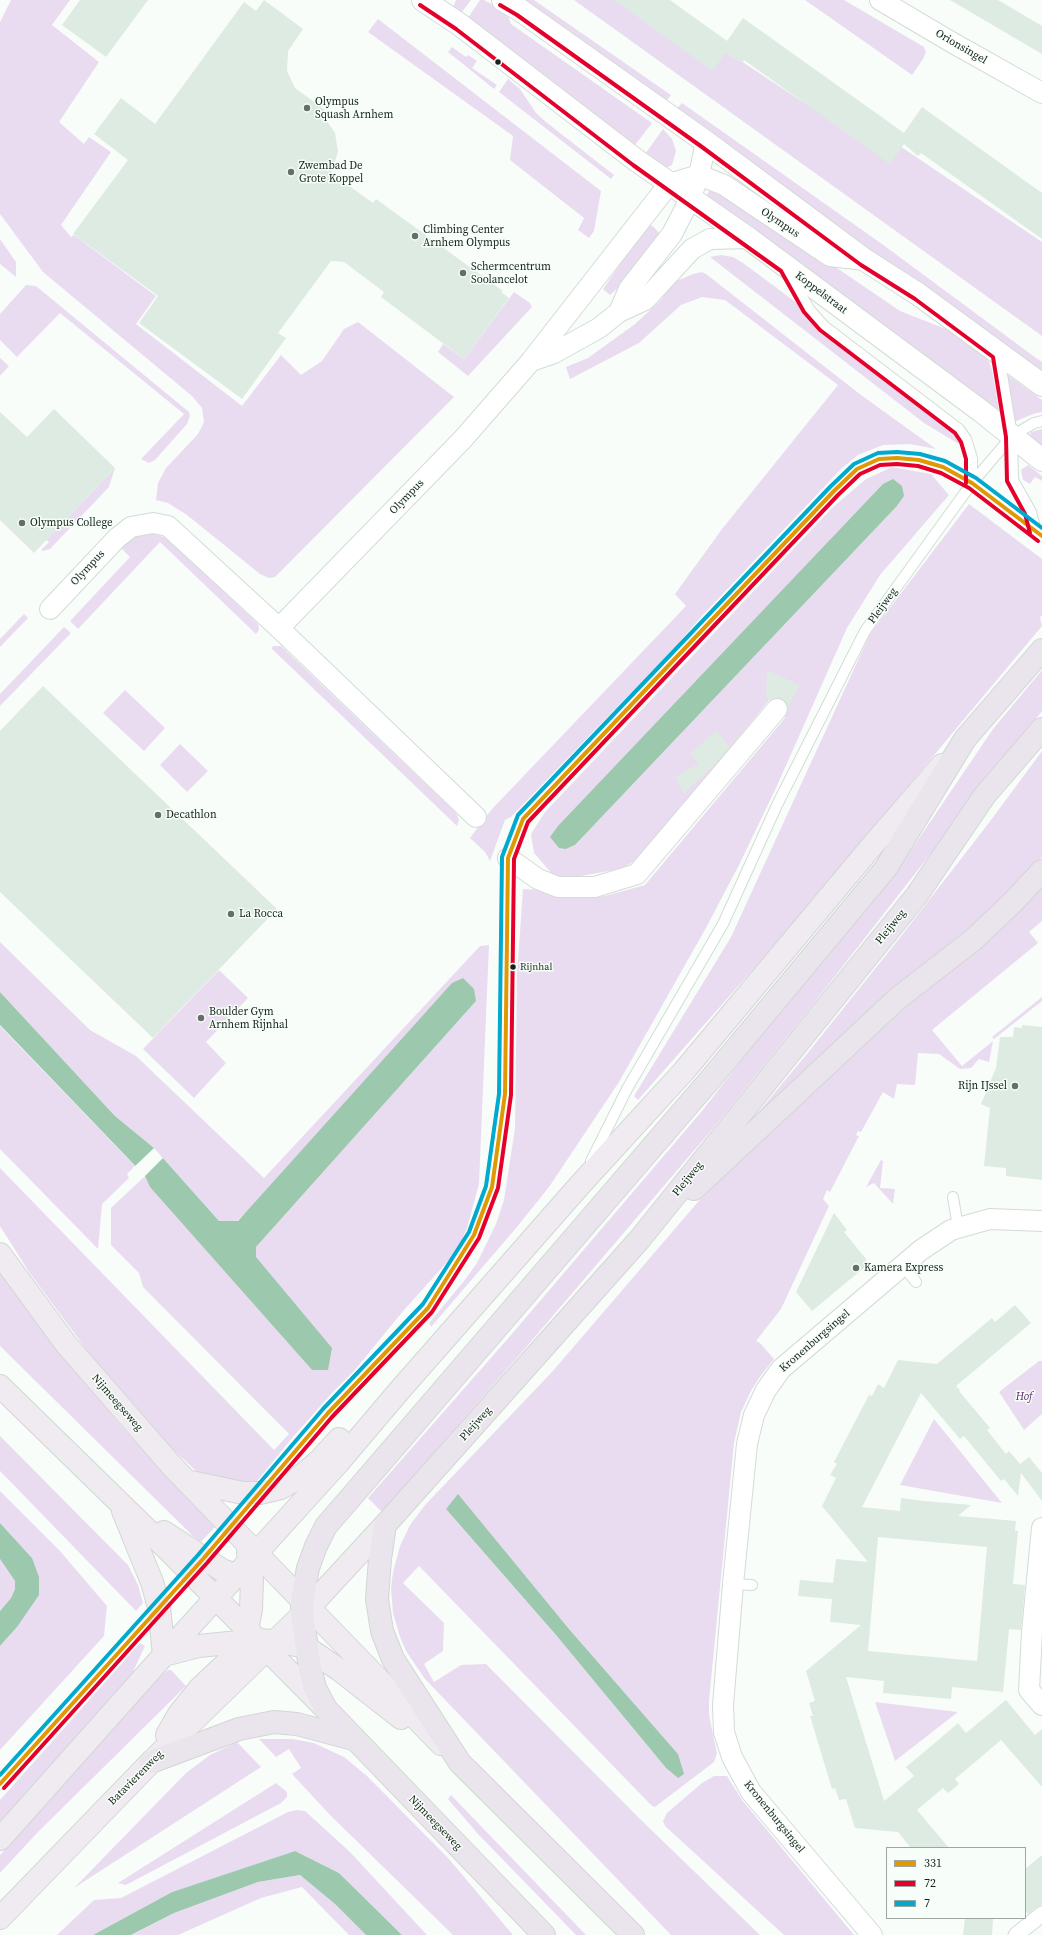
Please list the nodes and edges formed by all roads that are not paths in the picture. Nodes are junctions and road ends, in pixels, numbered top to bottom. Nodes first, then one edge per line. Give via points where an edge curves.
1 (503, 0) edge
2 (880, 0) edge
3 (434, 3) edge
4 (1042, 93) edge
5 (706, 142) junction
6 (699, 175) junction
7 (669, 184) junction
8 (690, 199) junction
9 (748, 238) junction
10 (865, 260) junction
11 (786, 267) junction
12 (576, 303) junction
13 (619, 312) junction
14 (599, 328) junction
15 (999, 354) junction
16 (531, 361) junction
17 (1042, 385) edge
18 (1042, 421) edge
19 (1012, 436) junction
20 (1042, 460) edge
21 (972, 483) junction
22 (1039, 534) edge
23 (50, 609) dead end
24 (278, 628) junction
25 (1042, 650) edge
26 (777, 709) dead end
27 (1042, 729) edge
28 (965, 739) junction
29 (476, 818) dead end
30 (508, 858) junction
31 (1042, 871) edge
32 (579, 1186) junction
33 (953, 1197) dead end
34 (1042, 1221) edge
35 (958, 1227) junction
36 (639, 1240) junction
37 (0, 1254) edge
38 (903, 1266) junction
39 (916, 1282) dead end
40 (0, 1386) edge
41 (399, 1390) junction
42 (186, 1481) junction
43 (260, 1493) junction
44 (120, 1502) junction
45 (385, 1525) junction
46 (1042, 1528) edge
47 (245, 1557) junction
48 (197, 1566) junction
49 (216, 1599) junction
50 (302, 1600) junction
51 (159, 1607) junction
52 (259, 1640) junction
53 (306, 1647) junction
54 (164, 1655) junction
55 (1042, 1705) edge
56 (326, 1709) junction
57 (354, 1739) junction
58 (151, 1762) junction
59 (460, 1763) junction
60 (0, 1784) edge
61 (0, 1839) edge
62 (1042, 1914) edge
63 (0, 1918) edge
64 (544, 1935) edge
65 (632, 1935) edge
66 (872, 1935) edge
67 (1016, 1935) edge

1 - 5 street
2 - 4 street, Orionsingel
3 - 7 street, Koppelstraat
5 - 6 street, Olympus
5 - 10 street
6 - 7 street
6 - 8 street, Olympus
6 - 10 street, Olympus via 724,185 830,256
7 - 8 street, Koppelstraat
7 - 12 street, Olympus
8 - 9 street, Koppelstraat
8 - 13 street, Olympus via 672,234 629,289
9 - 11 street, Koppelstraat
9 - 13 street, Olympus via 710,239 692,249 645,300
10 - 15 street via 918,294
11 - 19 street, Koppelstraat
11 - 21 lane via 809,309 824,326 959,429 966,439 972,458
12 - 14 street
12 - 16 street, Olympus
13 - 14 street, Olympus
14 - 16 street, Olympus via 554,353
15 - 17 street
15 - 19 lane
16 - 24 street, Olympus via 463,439
18 - 19 lane, Pleijweg
19 - 20 street, Koppelstraat
19 - 21 lane, Pleijweg
19 - 22 lane via 1013,480 1031,512
21 - 22 lane
21 - 30 lane via 943,467 920,460 879,459 857,469 524,819
21 - 32 lane, Pleijweg via 865,631 777,805 723,924 627,1089
23 - 24 street, Olympus via 117,538 131,527 153,523 168,526
24 - 29 street, Olympus
25 - 28 highway, Pleijweg
26 - 30 street via 637,874 595,888 558,887 538,879
27 - 36 highway, Pleijweg via 985,795 917,895
28 - 32 main road, Pleijweg via 684,1070
28 - 50 highway, Pleijweg via 886,868 708,1082 326,1526 308,1568
30 - 43 lane via 504,1094 492,1187 474,1235 428,1308 328,1413
31 - 36 highway via 973,940 897,999
32 - 41 main road, Pleijweg
33 - 35 lane
34 - 35 street, Kronenburgsingel via 990,1219
35 - 38 street, Kronenburgsingel via 922,1250
36 - 45 highway, Pleijweg
37 - 42 main road, Nijmeegseweg via 66,1344
38 - 39 lane
38 - 66 street, Kronenburgsingel via 781,1369 766,1390 754,1415 747,1444 742,1585 723,1705 724,1732 732,1756 751,1792
40 - 44 main road, Nijmeegseweg
41 - 43 main road via 343,1436 320,1461 298,1478 281,1488
41 - 47 main road, Pleijweg via 338,1463
42 - 43 main road via 243,1493
42 - 47 main road, Nijmeegseweg
43 - 47 lane
44 - 48 main road, Nijmeegseweg
44 - 51 main road via 146,1564
45 - 50 main road, Pleijweg via 330,1585
45 - 59 highway, Nijmeegseweg via 377,1599 382,1631 393,1659
46 - 55 street via 1032,1632 1030,1690
47 - 48 lane
47 - 48 main road, Nijmeegseweg via 222,1570
47 - 49 main road
47 - 50 main road, Nijmeegseweg
47 - 52 main road via 251,1609
48 - 49 main road, Nijmeegseweg
48 - 51 lane
49 - 52 main road, Nijmeegseweg
49 - 54 main road
50 - 52 main road, Batavierenweg
50 - 53 highway, Nijmeegseweg
50 - 59 main road, Nijmeegseweg
51 - 54 main road
51 - 60 lane
52 - 53 main road
52 - 54 main road via 199,1646
52 - 56 main road, Nijmeegseweg
52 - 58 main road, Batavierenweg
53 - 56 highway, Nijmeegseweg via 315,1688
53 - 59 main road
54 - 61 main road
56 - 57 highway, Nijmeegseweg
57 - 58 highway via 297,1724 274,1722 239,1729
57 - 64 highway, Nijmeegseweg
58 - 63 main road, Batavierenweg
59 - 65 highway, Nijmeegseweg
62 - 67 street

